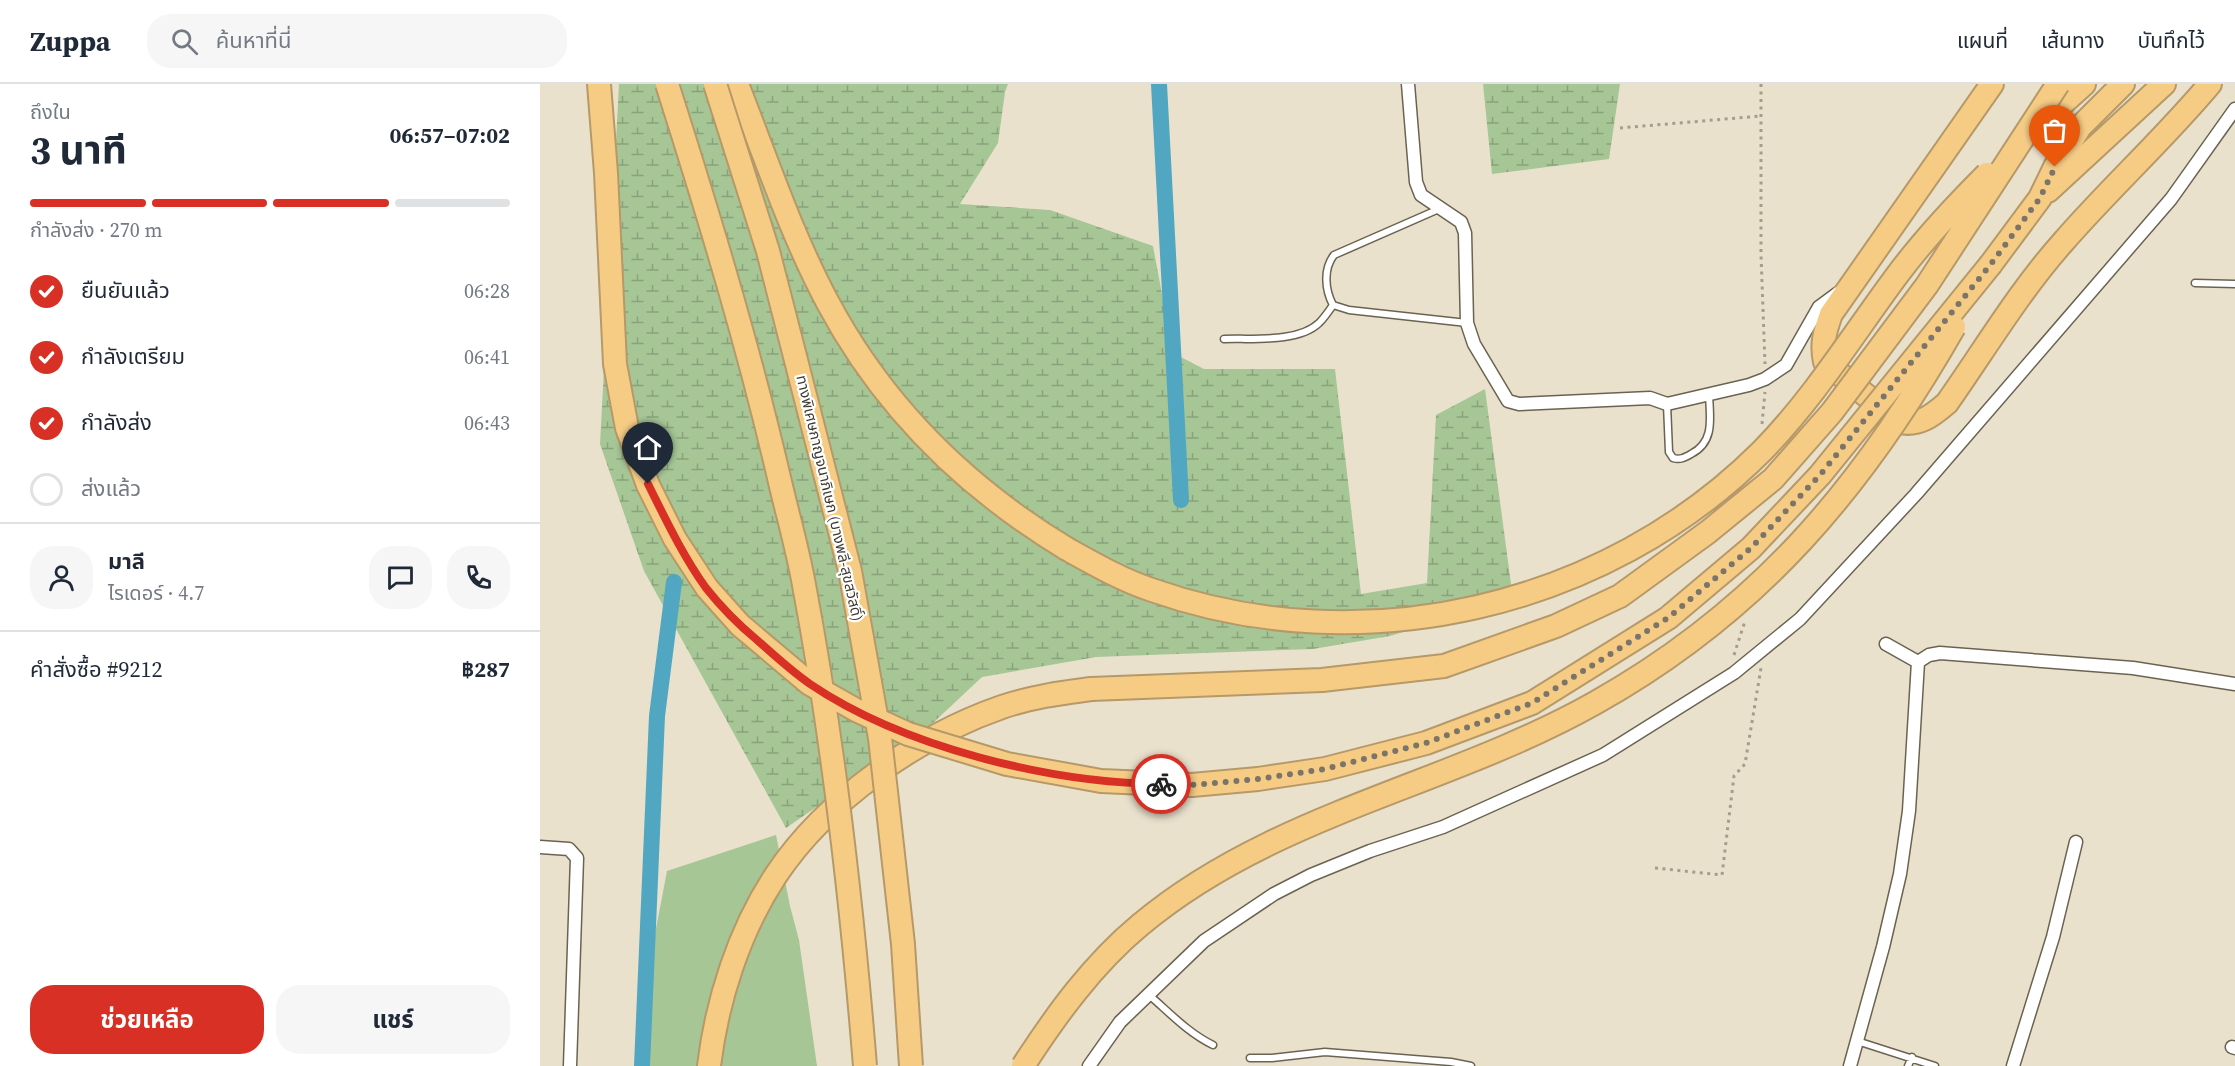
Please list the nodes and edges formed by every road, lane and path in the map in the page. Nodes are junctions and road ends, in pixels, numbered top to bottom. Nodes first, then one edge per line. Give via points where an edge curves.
1 (599, 84) edge
2 (667, 84) edge
3 (715, 84) edge
4 (737, 84) edge
5 (1408, 84) edge
6 (1761, 84) edge
7 (1992, 84) edge
8 (2058, 84) edge
9 (2084, 84) edge
10 (2123, 84) edge
11 (2164, 84) edge
12 (2210, 84) edge
13 (2235, 108) edge
14 (1761, 116) junction
15 (1620, 128) dead end
16 (2017, 144) junction
17 (2040, 198) junction
18 (1440, 208) junction
19 (1991, 264) junction
20 (1853, 283) junction
21 (2194, 283) dead end
22 (2235, 284) edge
23 (1333, 305) junction
24 (1467, 323) junction
25 (1224, 339) dead end
26 (1766, 379) junction
27 (1709, 394) junction
28 (1667, 404) junction
29 (1886, 644) dead end
30 (1764, 649) junction
31 (1918, 663) junction
32 (2235, 684) edge
33 (2076, 842) dead end
34 (540, 847) edge
35 (1655, 868) dead end
36 (1148, 994) junction
37 (1857, 1041) junction
38 (1213, 1045) dead end
39 (1912, 1057) junction
40 (1250, 1058) dead end
41 (1272, 1058) junction
42 (1451, 1064) edge
43 (570, 1066) edge
44 (709, 1066) edge
45 (865, 1066) edge
46 (910, 1066) edge
47 (1023, 1066) edge
48 (1090, 1066) edge
49 (1272, 1066) edge
50 (1472, 1066) edge
51 (1850, 1066) edge
52 (1908, 1066) edge
53 (1935, 1066) edge
54 (2013, 1066) edge

1 - 19 highway, bridge via 615,364 627,428 675,539 707,588 775,656 810,684 856,710 908,734 960,750 1035,770 1101,781 1192,785 1325,769 1426,743 1532,703 1668,618 1751,548 1820,475
2 - 45 highway, bridge via 722,260 767,424 804,583 832,745
3 - 46 highway, ทางพิเศษกาญจนาภิเษก (บางพลี-สุขสวัสดิ์), bridge via 768,251 850,572 880,738 903,944
4 - 16 highway, bridge via 799,244 828,304 881,387 949,462 1028,526 1107,572 1196,604 1290,619 1396,621 1501,603 1591,570 1673,525 1717,492 1762,450 1805,402 1924,241
5 - 18 street via 1416,182 1421,195
6 - 14 path
7 - 20 highway
8 - 16 highway, bridge
9 - 16 highway, bridge
10 - 17 highway via 2080,127
11 - 17 highway
12 - 20 highway via 2080,223 2029,285 1947,403 1931,417 1912,425 1899,422 1825,362 1827,325
13 - 30 street via 2171,199 1923,485 1800,619
14 - 15 path
14 - 26 path
16 - 44 highway, bridge via 1927,285 1832,412 1773,479 1620,596 1556,626 1443,666 1322,680 1180,684 1047,694 964,722 923,743 866,782 801,841 756,911 723,995
17 - 19 highway
18 - 23 lane via 1334,255 1328,263 1327,276
18 - 24 street via 1461,222 1465,233
19 - 47 highway, bridge via 1921,385 1843,495 1751,592 1708,628 1647,673 1535,735 1320,820 1262,847 1181,893 1102,960 1046,1030
20 - 26 street via 1819,307 1786,364
21 - 22 lane
23 - 24 lane
23 - 25 lane via 1318,324 1288,337
24 - 28 street via 1474,344 1508,401 1519,404 1650,398
26 - 27 street
27 - 28 street
27 - 28 lane via 1708,440 1700,450 1682,459 1673,458 1669,452
29 - 31 street
30 - 35 path via 1745,764 1734,776 1722,875
30 - 36 street via 1734,673 1602,755 1443,827 1370,851 1274,894 1204,941
31 - 32 street via 1940,653 2133,668
31 - 37 street via 1909,810 1900,874
33 - 54 street via 2053,937
34 - 43 street via 569,849 577,858
36 - 38 lane
36 - 48 street via 1120,1022
37 - 39 lane
37 - 51 street
39 - 52 lane
39 - 53 lane
40 - 41 lane
41 - 42 lane via 1325,1052
41 - 49 lane
42 - 50 lane

